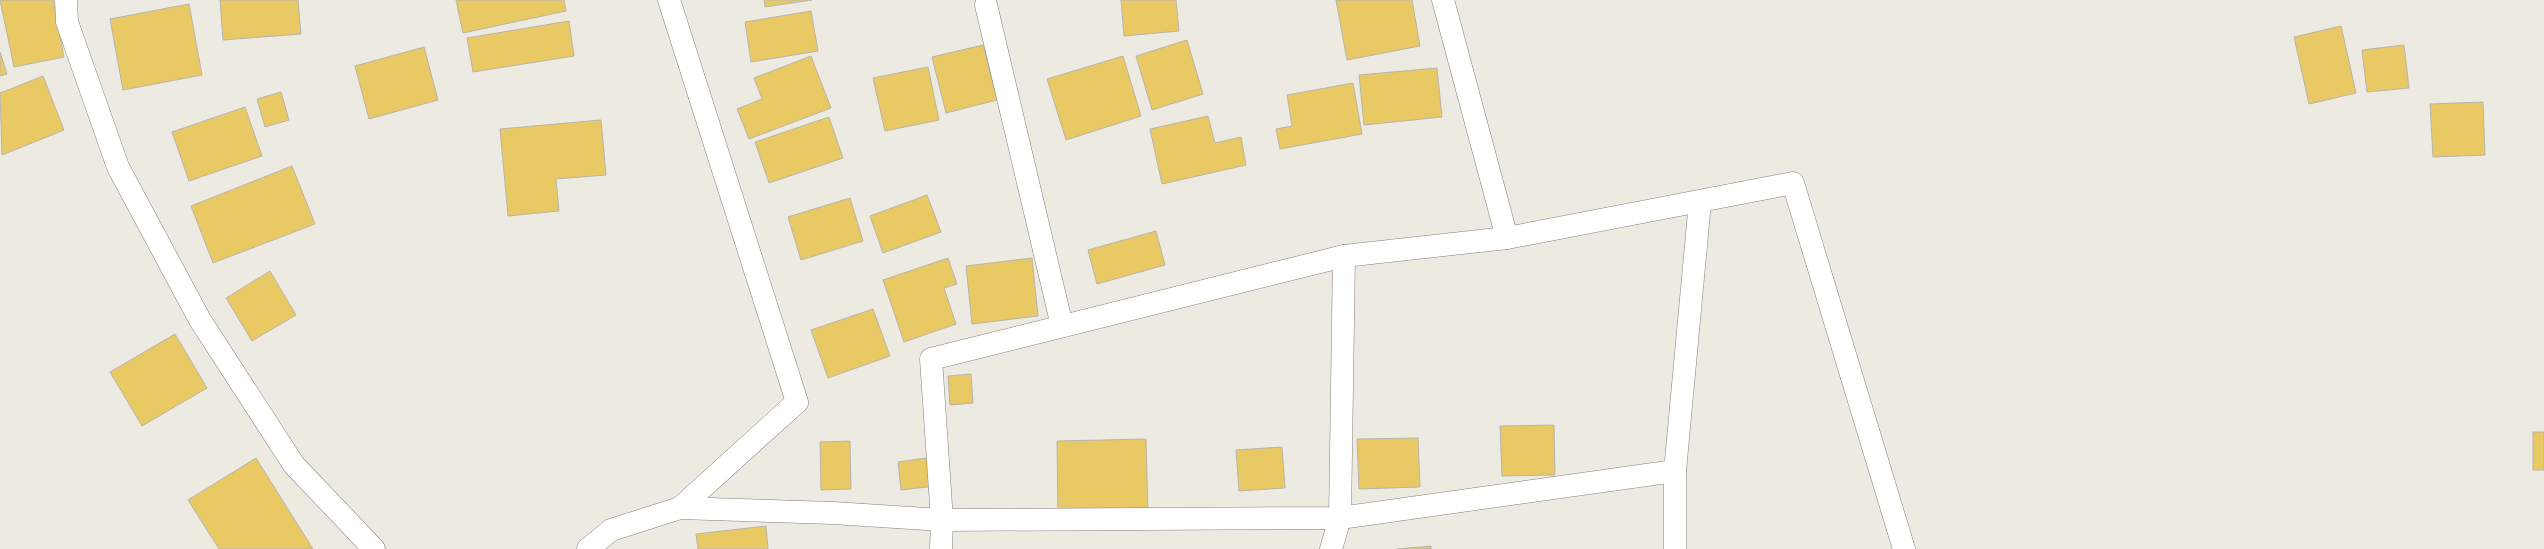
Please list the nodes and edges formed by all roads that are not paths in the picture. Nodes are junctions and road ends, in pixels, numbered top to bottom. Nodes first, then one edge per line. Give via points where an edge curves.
1 (66, 0) edge
2 (669, 0) edge
3 (1443, 0) edge
4 (986, 5) dead end
5 (1700, 202) junction
6 (1507, 238) junction
7 (1344, 256) junction
8 (1062, 326) junction
9 (1675, 471) junction
10 (680, 508) junction
11 (1340, 518) junction
12 (942, 520) junction
13 (374, 549) edge
14 (588, 549) edge
15 (941, 549) edge
16 (1331, 549) edge
17 (1675, 549) edge
18 (1904, 549) edge

1 - 13 street via 67,22 118,167 200,320 294,466
2 - 10 street via 797,402
3 - 6 street
4 - 8 street
5 - 6 street
5 - 9 street
5 - 18 street via 1793,183
6 - 7 street
7 - 8 street
7 - 11 street
8 - 12 street via 931,359
9 - 11 street
9 - 17 street
10 - 12 street
10 - 14 street via 610,530
11 - 12 street
11 - 16 street
12 - 15 street

